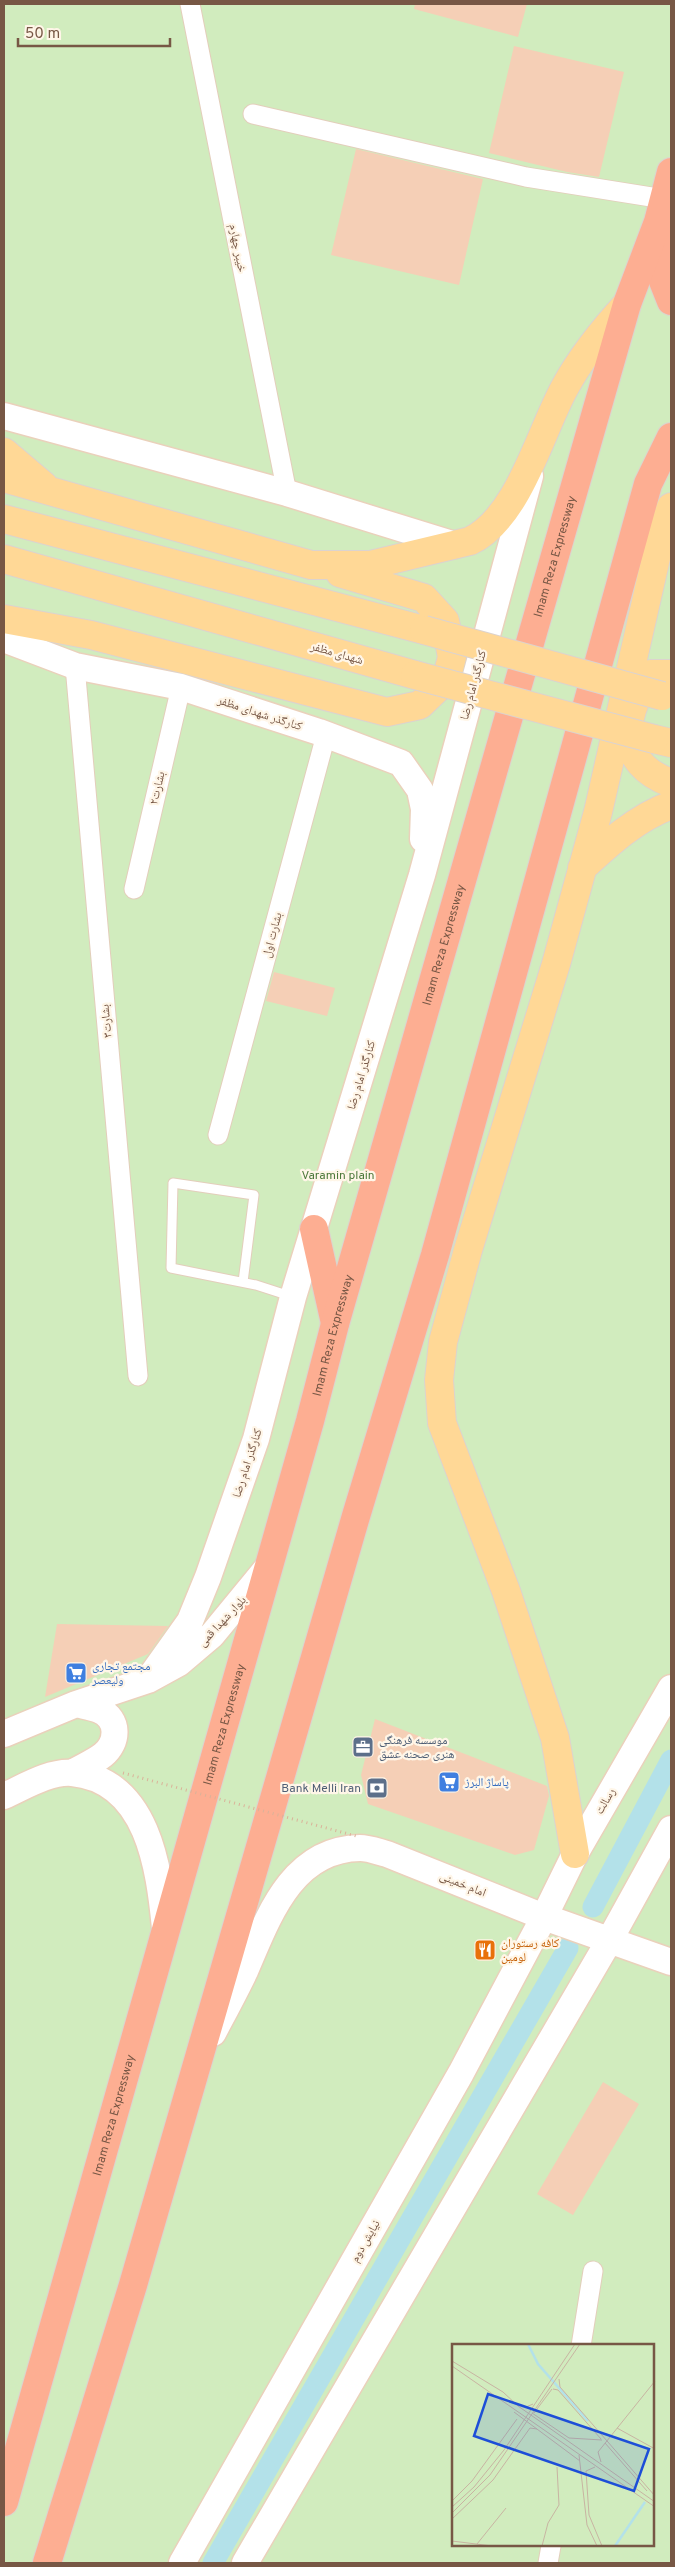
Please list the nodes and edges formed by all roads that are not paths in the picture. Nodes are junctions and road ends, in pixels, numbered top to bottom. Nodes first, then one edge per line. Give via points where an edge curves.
1 (190, 4) edge
2 (253, 114) dead end
3 (671, 172) edge
4 (661, 210) junction
5 (671, 301) edge
6 (627, 304) junction
7 (4, 416) edge
8 (671, 437) edge
9 (4, 452) edge
10 (536, 454) junction
11 (4, 478) edge
12 (53, 493) junction
13 (287, 493) junction
14 (671, 507) edge
15 (4, 519) edge
16 (454, 545) junction
17 (4, 559) edge
18 (311, 565) junction
19 (4, 619) edge
20 (4, 639) edge
21 (75, 666) junction
22 (181, 687) junction
23 (668, 690) edge
24 (326, 735) junction
25 (663, 741) edge
26 (671, 783) edge
27 (671, 805) edge
28 (580, 869) junction
29 (422, 875) junction
30 (134, 888) dead end
31 (218, 1135) dead end
32 (314, 1229) junction
33 (243, 1282) junction
34 (293, 1297) junction
35 (335, 1324) junction
36 (138, 1376) dead end
37 (268, 1567) junction
38 (148, 1680) junction
39 (671, 1688) edge
40 (76, 1704) junction
41 (4, 1734) edge
42 (72, 1773) junction
43 (4, 1796) edge
44 (671, 1828) edge
45 (575, 1854) junction
46 (544, 1917) junction
47 (166, 1931) junction
48 (609, 1941) junction
49 (671, 1962) edge
50 (200, 2060) junction
51 (593, 2271) dead end
52 (581, 2344) edge
53 (4, 2502) edge
54 (550, 2547) edge
55 (47, 2563) edge
56 (182, 2563) edge
57 (246, 2563) edge
58 (548, 2563) edge

1 - 13 street, خیبر چهارم
2 - 4 street
3 - 4 highway, Imam Reza Expressway
4 - 5 highway via 663,280
4 - 6 highway, Imam Reza Expressway
6 - 10 main road via 595,339 565,388
6 - 35 highway, Imam Reza Expressway
7 - 13 main road
8 - 50 highway via 648,484 435,1255 356,1516
9 - 12 main road
10 - 16 main road via 504,510 484,535
10 - 29 main road, کنارگذر امام رضا
11 - 12 main road
12 - 18 main road
13 - 16 main road
14 - 28 main road via 660,536 598,812
15 - 23 main road, bridge via 424,630
16 - 18 main road via 370,565
17 - 25 main road, شهدای مظفر, bridge
18 - 19 main road via 424,598 445,620 452,657 446,680 420,705 387,712 91,635
20 - 21 main road, کنارگذر شهدای مظفر
21 - 22 main road, کنارگذر شهدای مظفر
21 - 36 street, بشارت۳
22 - 24 main road, کنارگذر شهدای مظفر
22 - 30 street, بشارت۲
23 - 26 main road via 651,674 637,692 628,720 634,756 650,774
24 - 29 main road, کنارگذر شهدای مظفر via 401,763 420,790 424,809
24 - 31 street, بشارت اول
27 - 28 main road via 656,810 614,838
28 - 45 main road via 556,964 468,1250 443,1342 439,1380 442,1423 506,1591 555,1738
29 - 32 main road, کنارگذر امام رضا
32 - 34 main road, کنارگذر امام رضا
32 - 35 highway
33 - 33 lane via 171,1268 173,1184 254,1195
33 - 34 lane
34 - 38 main road, کنارگذر امام رضا via 256,1439 208,1577 190,1621
35 - 37 highway, Imam Reza Expressway
37 - 38 main road, بلوار شهدا قمی via 212,1635 179,1663
37 - 47 highway, Imam Reza Expressway
38 - 40 main road, بلوار شهدا قمی
39 - 45 main road, رسالت
40 - 41 main road, بلوار شهدا قمی
40 - 42 main road via 101,1711 115,1726 115,1735 112,1746 101,1757
42 - 43 main road via 58,1774
42 - 47 main road via 101,1780 118,1790 136,1814 152,1846 160,1876
44 - 48 main road
45 - 46 main road, رسالت
46 - 48 main road, امام خمینی
46 - 50 main road, امام خمینی via 387,1854 362,1848 333,1852 306,1866 287,1885 271,1909 242,1977
46 - 56 main road, نیایش دوم via 461,2073
47 - 53 highway, Imam Reza Expressway
48 - 49 main road, امام خمینی
48 - 57 main road
50 - 55 highway
51 - 52 street
54 - 58 street

